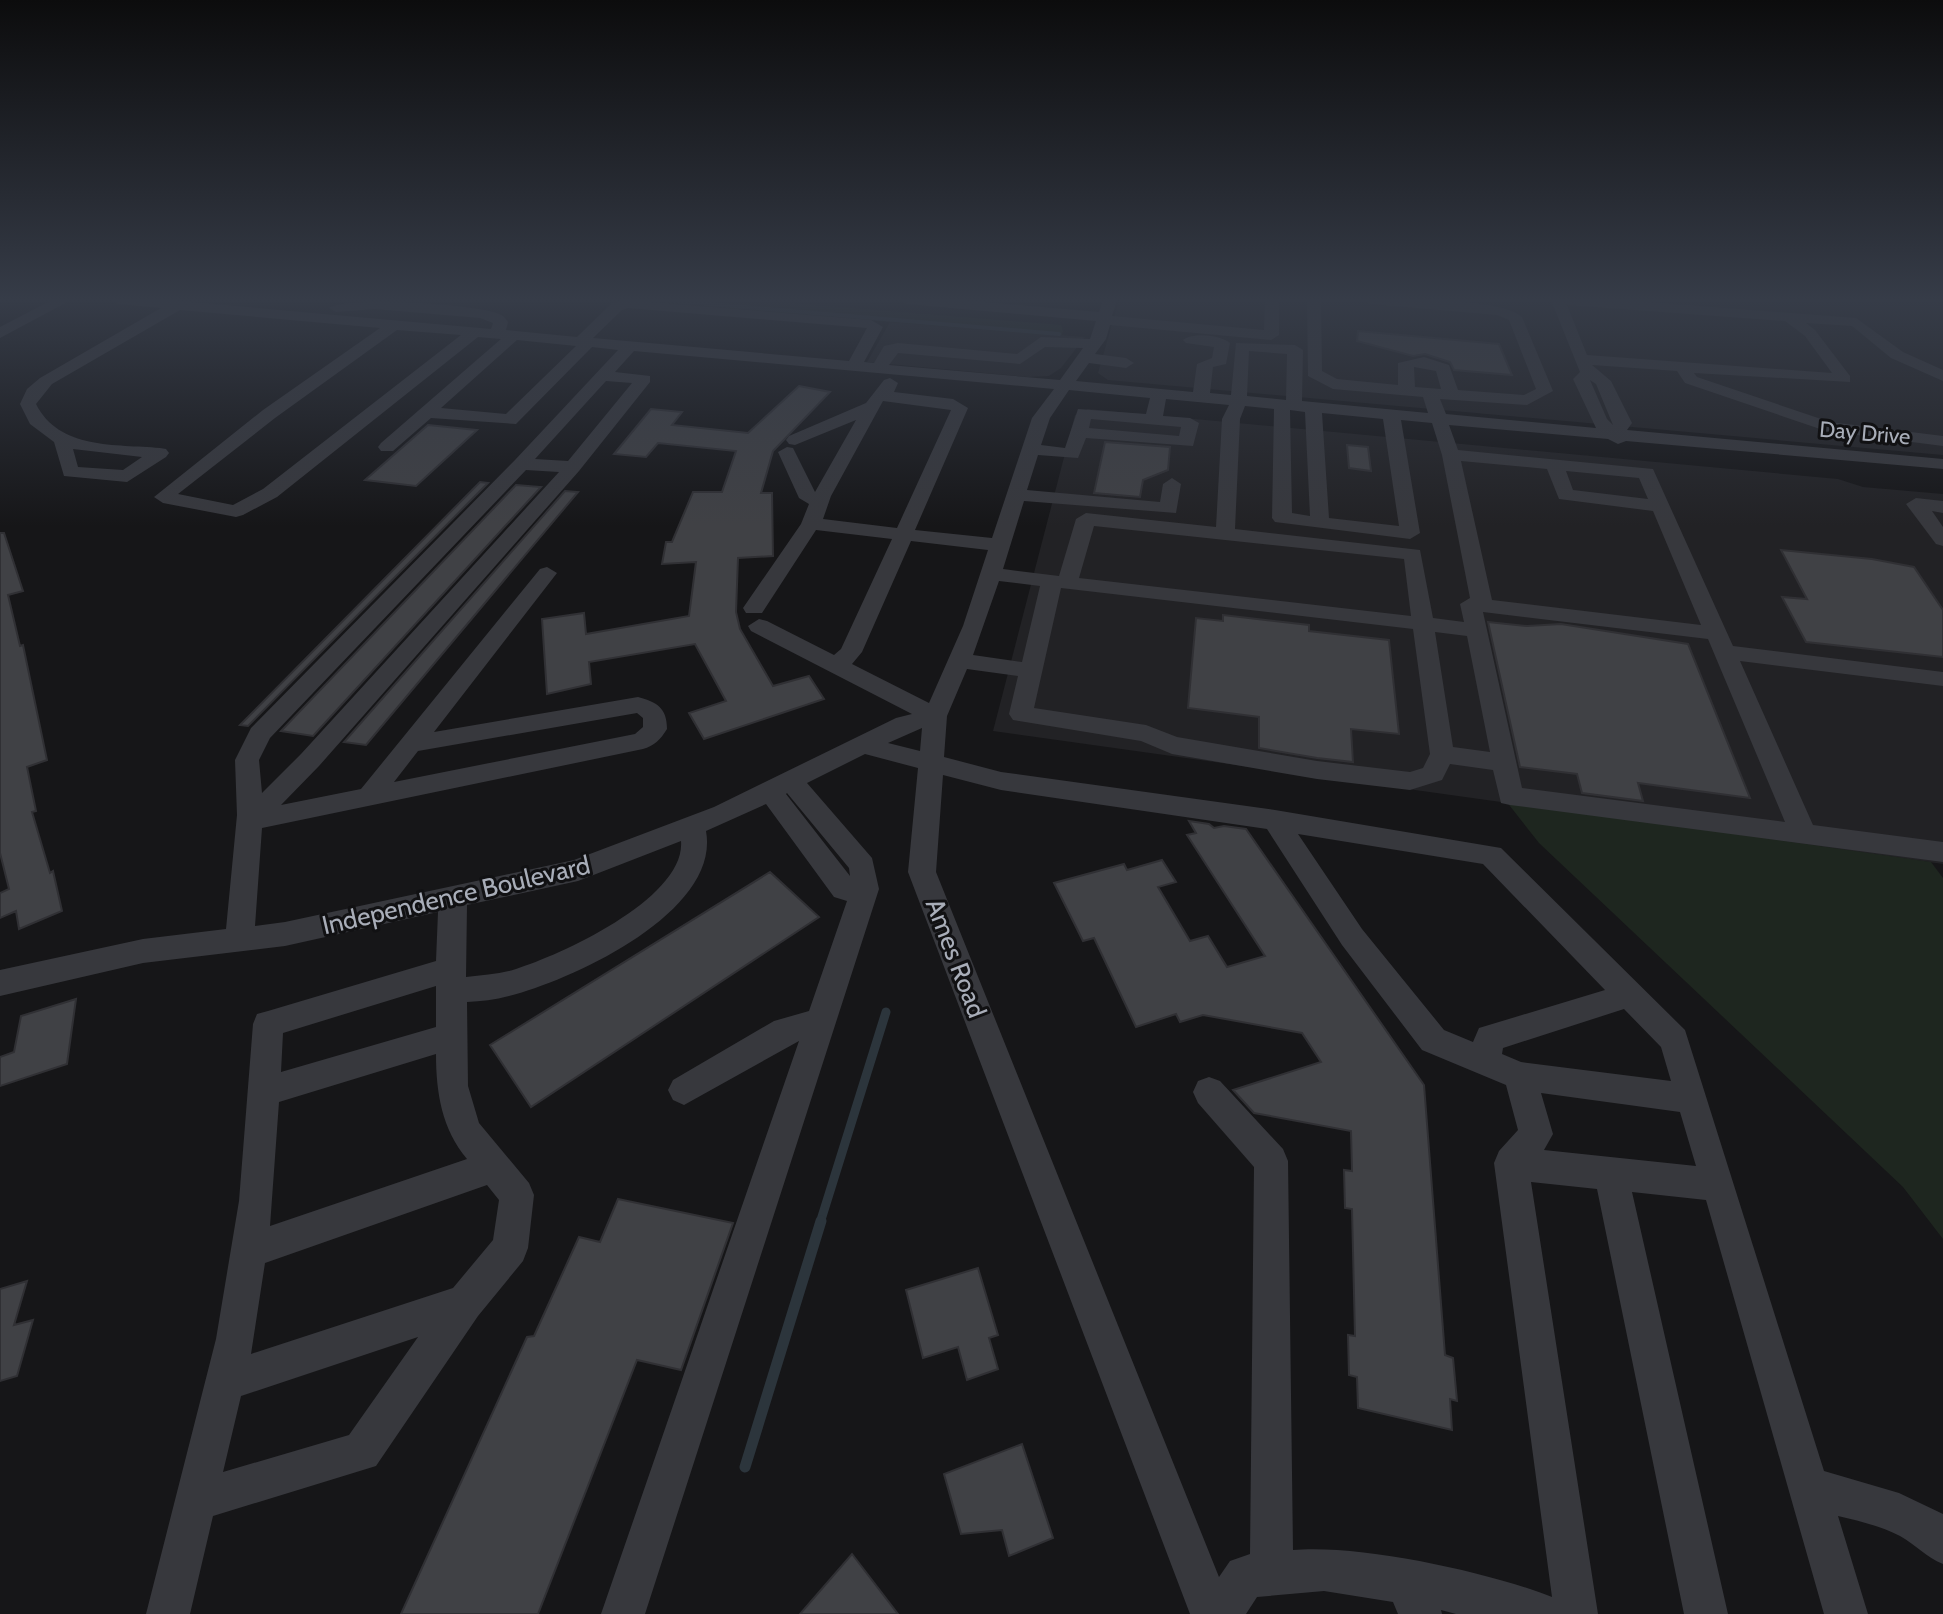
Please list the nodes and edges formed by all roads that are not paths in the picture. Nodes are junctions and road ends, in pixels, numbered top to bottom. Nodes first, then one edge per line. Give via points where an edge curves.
1 (56, 375) edge
2 (323, 375) edge
3 (420, 375) edge
4 (465, 375) edge
5 (554, 375) edge
6 (885, 375) edge
7 (946, 375) edge
8 (1072, 375) edge
9 (1204, 375) edge
10 (1240, 375) edge
11 (1296, 375) edge
12 (1318, 375) edge
13 (1405, 375) edge
14 (1445, 375) edge
15 (1539, 375) edge
16 (1582, 375) edge
17 (1688, 375) edge
18 (1794, 375) edge
19 (1841, 375) edge
20 (602, 376) joint
21 (1065, 386) junction
22 (1407, 391) junction
23 (1159, 393) junction
24 (1430, 393) junction
25 (1451, 394) junction
26 (1201, 397) junction
27 (1239, 400) junction
28 (876, 401) junction
29 (1297, 406) junction
30 (426, 412) junction
31 (1391, 414) junction
32 (1438, 419) junction
33 (1153, 420) junction
34 (1079, 432) junction
35 (1616, 435) junction
36 (1943, 441) edge
37 (63, 442) junction
38 (387, 447) dead end
39 (1029, 449) junction
40 (1451, 455) junction
41 (521, 464) junction
42 (1943, 464) edge
43 (1554, 465) junction
44 (573, 467) junction
45 (1631, 472) junction
46 (1172, 484) dead end
47 (1018, 486) junction
48 (821, 500) junction
49 (1660, 506) junction
50 (1943, 507) edge
51 (1320, 523) junction
52 (811, 524) junction
53 (905, 534) junction
54 (1225, 534) junction
55 (1943, 540) edge
56 (999, 545) junction
57 (547, 573) dead end
58 (990, 574) junction
59 (1060, 582) junction
60 (1482, 605) junction
61 (1425, 624) junction
62 (1476, 630) junction
63 (1718, 642) junction
64 (959, 661) junction
65 (838, 664) junction
66 (1031, 670) junction
67 (1943, 679) edge
68 (935, 716) junction
69 (412, 744) junction
70 (863, 745) junction
71 (1442, 754) junction
72 (930, 760) junction
73 (1505, 763) junction
74 (781, 786) junction
75 (370, 795) junction
76 (1275, 820) junction
77 (249, 821) junction
78 (692, 826) junction
79 (1803, 832) junction
80 (1943, 852) edge
81 (453, 898) junction
82 (239, 940) junction
83 (451, 980) junction
84 (0, 983) edge
85 (1629, 995) junction
86 (822, 1021) junction
87 (451, 1036) junction
88 (1484, 1062) junction
89 (1520, 1076) junction
90 (684, 1090) dead end
91 (264, 1092) junction
92 (1209, 1092) dead end
93 (1692, 1099) junction
94 (1511, 1163) junction
95 (493, 1167) junction
96 (1611, 1174) junction
97 (1719, 1185) junction
98 (248, 1251) junction
99 (465, 1303) junction
100 (224, 1382) junction
101 (1808, 1487) junction
102 (194, 1501) junction
103 (1943, 1543) edge
104 (1272, 1575) junction
105 (1413, 1598) edge
106 (168, 1614) edge
107 (623, 1614) edge
108 (1212, 1614) edge
109 (1221, 1614) edge
110 (1538, 1614) edge
111 (1576, 1614) edge
112 (1706, 1614) edge
113 (1846, 1614) edge

1 - 37 street via 33,393 28,404 33,419
2 - 3 street via 163,497 236,511 270,493
4 - 30 street
5 - 30 street via 510,420
6 - 28 street
7 - 21 street, Day Drive
8 - 21 street, Ames Road
9 - 26 street
10 - 27 street
11 - 29 street
12 - 22 street via 1333,384
13 - 22 street
14 - 25 street
15 - 25 street via 1545,391 1527,400
16 - 35 street via 1599,421
17 - 36 street via 1826,426
18 - 19 street via 1844,379
20 - 41 street
20 - 44 street via 644,379
21 - 23 street, Day Drive
21 - 39 street, Ames Road via 1051,400
22 - 24 street
23 - 26 street, Day Drive
23 - 33 street
24 - 25 street
24 - 32 street
26 - 27 street, Day Drive
27 - 29 street, Day Drive
27 - 54 street via 1231,419
28 - 48 street
28 - 48 street via 791,446 808,498
28 - 53 street via 960,408
29 - 31 street, Day Drive
29 - 51 street
29 - 51 street via 1282,518
30 - 38 street
31 - 32 street, Day Drive
31 - 51 street via 1410,533
32 - 35 street, Day Drive
32 - 40 street
33 - 34 street via 1084,413
33 - 34 street via 1190,423 1187,442
34 - 39 street via 1072,454
35 - 42 street, Day Drive
35 - 45 street
37 - 37 street via 77,444 160,453 127,476 70,472
39 - 47 street, Ames Road
40 - 43 street
40 - 60 street
41 - 44 street
41 - 77 street via 260,734 247,760
43 - 45 street
43 - 49 street via 1566,495
44 - 77 street
45 - 49 street via 1646,473
46 - 47 street via 1169,509 1065,499
47 - 56 street, Ames Road
48 - 52 street
49 - 63 street
50 - 55 street via 1916,504
52 - 53 street
52 - 65 street via 756,617
53 - 56 street
53 - 65 street via 851,652
54 - 59 street via 1086,519
54 - 61 street via 1413,554
56 - 58 street, Ames Road
57 - 69 street
58 - 59 street
58 - 64 street, Ames Road
59 - 61 street
59 - 66 street
60 - 62 street via 1471,604
60 - 63 street
61 - 62 street
61 - 71 street
62 - 73 street
63 - 67 street
63 - 79 street
64 - 66 street
64 - 68 street, Ames Road
65 - 68 street
66 - 71 street via 1021,714 1146,733 1172,745 1410,781 1433,774
68 - 70 street, Independence Boulevard
68 - 72 street, Ames Road
69 - 75 street
69 - 75 street via 638,705 655,716 655,729 643,741
70 - 72 street
70 - 74 street, Independence Boulevard
71 - 73 street
72 - 76 street via 1001,781
72 - 108 street, Ames Road via 922,872
73 - 79 street via 1510,796
74 - 78 street, Independence Boulevard
74 - 86 street via 844,889 863,896
75 - 77 street
76 - 85 street via 1491,855
76 - 88 street via 1352,937 1433,1040
77 - 82 street
78 - 81 street, Independence Boulevard via 578,870
78 - 83 street via 695,853 682,877 646,915 597,948 516,982
79 - 80 street
81 - 82 street, Independence Boulevard
81 - 83 street
82 - 84 street, Independence Boulevard via 143,951
83 - 87 street
83 - 91 street via 268,1024
85 - 88 street via 1490,1038
85 - 93 street via 1674,1040
86 - 90 street via 785,1031
86 - 107 street
87 - 91 street
87 - 95 street via 452,1086 465,1131
88 - 89 street
89 - 93 street
89 - 94 street via 1536,1134
91 - 98 street
92 - 104 street via 1271,1161
93 - 97 street
94 - 96 street
94 - 111 street
95 - 98 street
95 - 99 street via 517,1195 510,1248
96 - 97 street
96 - 112 street
97 - 101 street
98 - 100 street
99 - 100 street
99 - 102 street via 362,1452
100 - 102 street
101 - 103 street via 1901,1515
101 - 113 street
102 - 106 street
104 - 105 street via 1324,1569
104 - 109 street via 1245,1576
105 - 110 street

